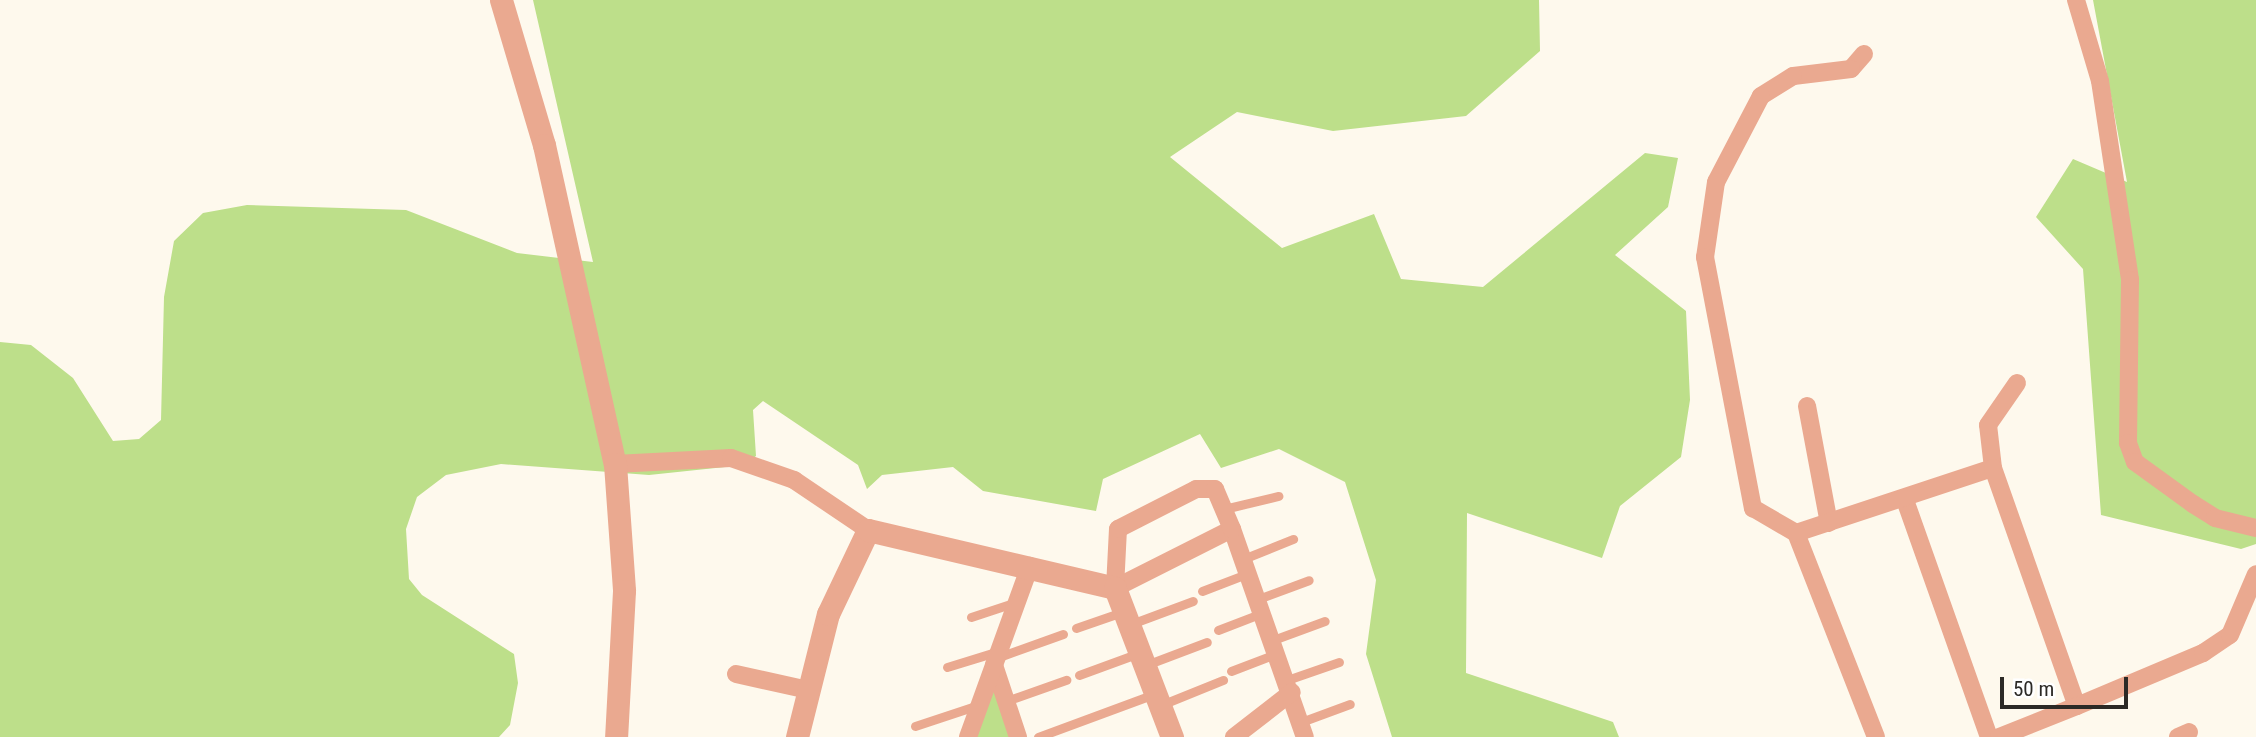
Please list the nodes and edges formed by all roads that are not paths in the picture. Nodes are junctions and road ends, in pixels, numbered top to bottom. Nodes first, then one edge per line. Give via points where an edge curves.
1 (501, 0) edge
2 (2076, 0) edge
3 (1864, 54) dead end
4 (2017, 383) dead end
5 (1807, 406) dead end
6 (615, 464) junction
7 (1993, 468) junction
8 (1278, 496) dead end
9 (1905, 500) junction
10 (1224, 509) junction
11 (1829, 523) junction
12 (2256, 528) edge
13 (1232, 529) junction
14 (868, 530) junction
15 (1796, 533) junction
16 (1293, 539) dead end
17 (1030, 566) junction
18 (1246, 566) junction
19 (2256, 574) edge
20 (1309, 580) dead end
21 (1115, 588) junction
22 (1202, 591) dead end
23 (1193, 601) dead end
24 (1017, 602) junction
25 (1261, 606) junction
26 (971, 617) dead end
27 (1129, 617) junction
28 (1325, 621) dead end
29 (1076, 628) dead end
30 (1218, 630) dead end
31 (1063, 634) dead end
32 (1206, 642) dead end
33 (1275, 646) junction
34 (996, 658) junction
35 (1143, 659) junction
36 (1339, 662) dead end
37 (947, 667) dead end
38 (1231, 671) dead end
39 (736, 674) dead end
40 (1079, 675) dead end
41 (1066, 680) dead end
42 (1223, 680) dead end
43 (1290, 686) junction
44 (808, 690) junction
45 (1158, 699) junction
46 (1006, 701) junction
47 (1350, 704) dead end
48 (978, 705) junction
49 (2077, 706) junction
50 (915, 726) dead end
51 (1304, 733) edge
52 (1168, 736) edge
53 (616, 737) edge
54 (797, 737) edge
55 (968, 737) edge
56 (1018, 737) edge
57 (1038, 737) edge
58 (1234, 737) edge
59 (1876, 737) edge
60 (1989, 737) edge
61 (1999, 737) edge

1 - 6 street via 544,145
2 - 12 street via 2100,81 2128,266 2128,443 2135,462 2193,504 2215,518
3 - 15 street via 1851,69 1793,76 1761,96 1716,182 1706,244 1707,279 1753,508
4 - 7 street via 1988,425
5 - 11 street
6 - 14 street via 731,458 794,480
6 - 53 street via 624,591
7 - 9 street
7 - 49 street
8 - 10 lane
9 - 11 street
9 - 60 street
10 - 13 street
10 - 21 street via 1206,485 1118,529
11 - 15 street
13 - 18 street
13 - 21 street
14 - 17 street
14 - 44 street via 828,614
15 - 59 street
16 - 18 lane
17 - 21 street
17 - 24 street
18 - 22 lane
18 - 25 street
19 - 49 street via 2230,635 2203,653
20 - 25 lane
21 - 27 street
23 - 27 lane
24 - 26 lane
24 - 34 street
25 - 30 lane
25 - 33 street
27 - 29 lane
27 - 35 street
28 - 33 lane
31 - 34 lane
32 - 35 lane
33 - 38 lane
33 - 43 street
34 - 37 lane
34 - 46 street
34 - 48 street
35 - 40 lane
35 - 45 street
36 - 43 lane
39 - 44 street
41 - 46 lane
42 - 45 lane
43 - 51 street
43 - 58 street
44 - 54 street
45 - 52 street
45 - 57 lane
46 - 56 street
47 - 51 lane
48 - 50 lane
48 - 55 street
49 - 61 street

